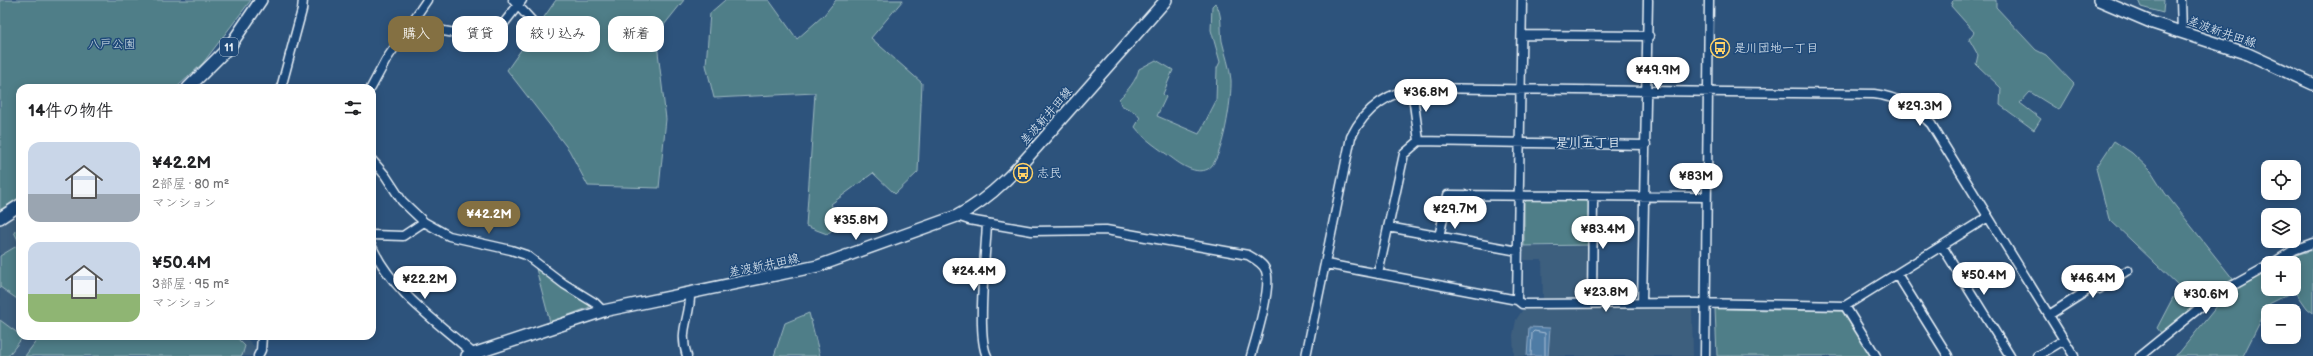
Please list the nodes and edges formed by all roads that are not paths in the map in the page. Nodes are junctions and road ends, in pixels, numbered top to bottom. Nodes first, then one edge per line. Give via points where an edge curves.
1 (261, 0) edge
2 (303, 0) edge
3 (427, 0) edge
4 (1166, 0) edge
5 (1522, 0) edge
6 (1648, 0) edge
7 (1709, 0) edge
8 (2099, 0) edge
9 (2181, 0) edge
10 (518, 2) edge
11 (417, 16) edge
12 (528, 16) edge
13 (444, 31) edge
14 (2182, 32) junction
15 (1522, 36) junction
16 (1648, 36) junction
17 (392, 52) edge
18 (192, 84) edge
19 (282, 84) edge
20 (373, 84) edge
21 (2313, 84) edge
22 (1412, 88) junction
23 (1521, 89) junction
24 (1648, 91) junction
25 (1708, 91) junction
26 (1419, 141) junction
27 (1519, 143) junction
28 (1646, 146) junction
29 (376, 164) edge
30 (1519, 196) junction
31 (1644, 196) junction
32 (1593, 197) junction
33 (1706, 197) junction
34 (16, 208) edge
35 (957, 216) junction
36 (1988, 217) junction
37 (0, 218) edge
38 (424, 222) junction
39 (987, 223) junction
40 (1388, 227) junction
41 (376, 235) edge
42 (1439, 237) junction
43 (2313, 243) edge
44 (1942, 246) junction
45 (1518, 251) junction
46 (376, 255) edge
47 (2284, 256) edge
48 (1326, 264) junction
49 (2128, 270) dead end
50 (2261, 270) edge
51 (1378, 274) junction
52 (1897, 274) junction
53 (690, 293) junction
54 (1517, 300) junction
55 (1592, 303) junction
56 (1642, 303) junction
57 (1704, 303) junction
58 (1845, 306) junction
59 (603, 311) junction
60 (2049, 315) junction
61 (262, 340) edge
62 (2064, 340) junction
63 (472, 355) edge
64 (258, 356) edge
65 (687, 356) edge
66 (987, 356) edge
67 (1251, 356) edge
68 (1306, 356) edge
69 (1705, 356) edge
70 (1876, 356) edge
71 (1948, 356) edge
72 (2010, 356) edge
73 (2037, 356) edge
74 (2074, 356) edge
75 (2140, 356) edge

1 - 18 main road, 11 via 230,46
2 - 19 street
3 - 11 street
4 - 35 main road, 差波新井田線 via 1002,184 988,198
5 - 15 street
6 - 16 street
7 - 25 street
8 - 14 main road, 差波新井田線 via 2124,12
9 - 14 street
10 - 12 street
10 - 13 street via 501,27 487,39
14 - 21 main road, 差波新井田線 via 2248,54
15 - 16 street
15 - 23 street
16 - 24 street
17 - 20 street
22 - 23 street
22 - 26 street
22 - 48 street via 1379,103 1368,111 1355,129 1345,163
23 - 24 street
23 - 27 street
24 - 25 street
24 - 28 street
25 - 33 street
25 - 36 street via 1874,94 1904,102 1931,124
26 - 27 street
26 - 40 street via 1404,154
27 - 28 street
27 - 30 street
28 - 31 street
29 - 38 street via 402,201
30 - 32 street
30 - 42 street via 1448,195
30 - 45 street
31 - 32 street
31 - 33 street
31 - 56 street
32 - 55 street
33 - 57 street
34 - 37 main road
35 - 39 street
35 - 53 main road, 差波新井田線 via 818,266
36 - 44 street
36 - 60 street
38 - 41 street via 403,236
38 - 59 street via 449,236 526,255 564,284 589,298
39 - 66 street via 982,331
39 - 67 street via 1032,231 1106,230 1248,256 1262,265 1267,280
40 - 42 street
40 - 51 street
42 - 45 street
43 - 47 street
44 - 52 street
44 - 72 street
45 - 54 street
46 - 63 street via 384,270 411,301
48 - 51 street
48 - 68 street
49 - 60 street via 2099,289 2088,290
50 - 75 street via 2214,296
51 - 54 street
52 - 58 street
52 - 71 street
53 - 59 main road, 差波新井田線
53 - 65 street via 690,305 683,334
54 - 55 street via 1522,304
55 - 56 street
56 - 57 street
57 - 58 street
57 - 69 street
58 - 70 street
59 - 63 main road, 差波新井田線
60 - 62 street
61 - 64 street
62 - 73 street
62 - 74 street

